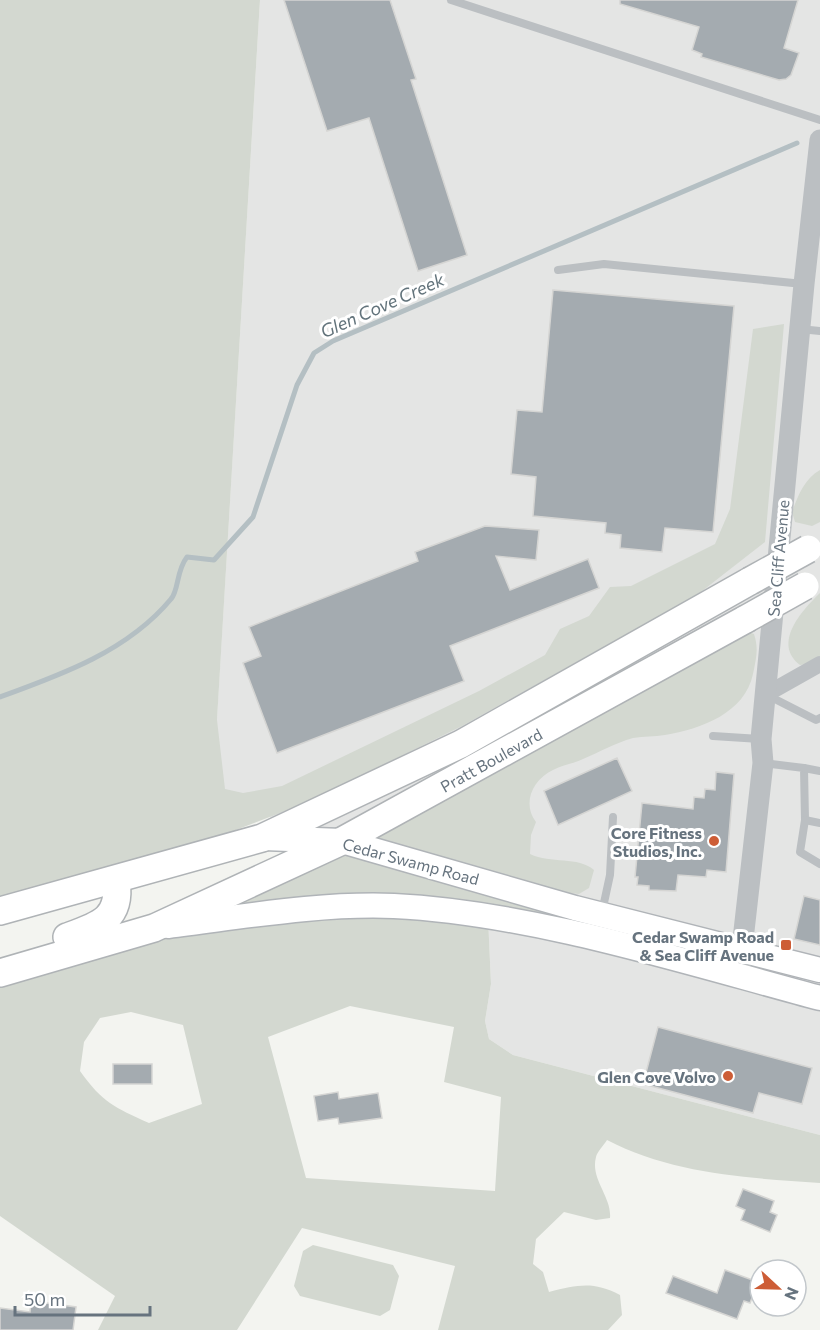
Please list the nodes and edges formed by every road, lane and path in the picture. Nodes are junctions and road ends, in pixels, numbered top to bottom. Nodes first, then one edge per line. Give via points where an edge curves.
1 (452, 0) edge
2 (820, 120) edge
3 (820, 140) edge
4 (816, 193) edge
5 (558, 270) dead end
6 (804, 284) junction
7 (810, 330) edge
8 (814, 545) edge
9 (812, 581) edge
10 (820, 664) edge
11 (765, 694) junction
12 (820, 718) edge
13 (713, 736) dead end
14 (761, 739) junction
15 (763, 763) junction
16 (804, 768) junction
17 (820, 771) edge
18 (613, 817) dead end
19 (805, 820) junction
20 (820, 823) edge
21 (262, 838) junction
22 (342, 841) junction
23 (820, 864) edge
24 (116, 881) junction
25 (0, 911) edge
26 (601, 915) junction
27 (154, 928) junction
28 (604, 942) junction
29 (730, 948) junction
30 (0, 958) edge
31 (820, 970) edge
32 (0, 973) edge
33 (739, 976) junction
34 (820, 998) edge

1 - 2 lane
3 - 4 street, Sea Cliff Avenue
4 - 6 street, Sea Cliff Avenue
5 - 6 lane via 604,264
6 - 7 street, Sea Cliff Avenue
7 - 11 street, Sea Cliff Avenue
8 - 21 main road, Pratt Boulevard, bridge via 461,744
9 - 22 main road, Pratt Boulevard, bridge via 620,691
10 - 11 street
11 - 12 lane via 816,720
11 - 14 street, Sea Cliff Avenue
13 - 14 lane
14 - 15 street, Sea Cliff Avenue
15 - 16 lane
15 - 29 street, Sea Cliff Avenue
16 - 17 lane
16 - 19 lane
18 - 26 lane via 610,875
19 - 20 lane
19 - 23 lane via 800,852
21 - 22 main road, Cedar Swamp Road
21 - 24 main road, Cedar Swamp Road
22 - 26 main road, Cedar Swamp Road
22 - 27 main road, Pratt Boulevard
24 - 25 main road, Cedar Swamp Road
24 - 30 main road via 116,904 97,927
26 - 29 main road, Cedar Swamp Road
27 - 28 main road via 308,909 393,906 515,921
27 - 32 main road
28 - 29 main road via 623,933 707,955
28 - 33 main road
29 - 31 main road, Cedar Swamp Road
29 - 33 street, Sea Cliff Avenue
33 - 34 main road

